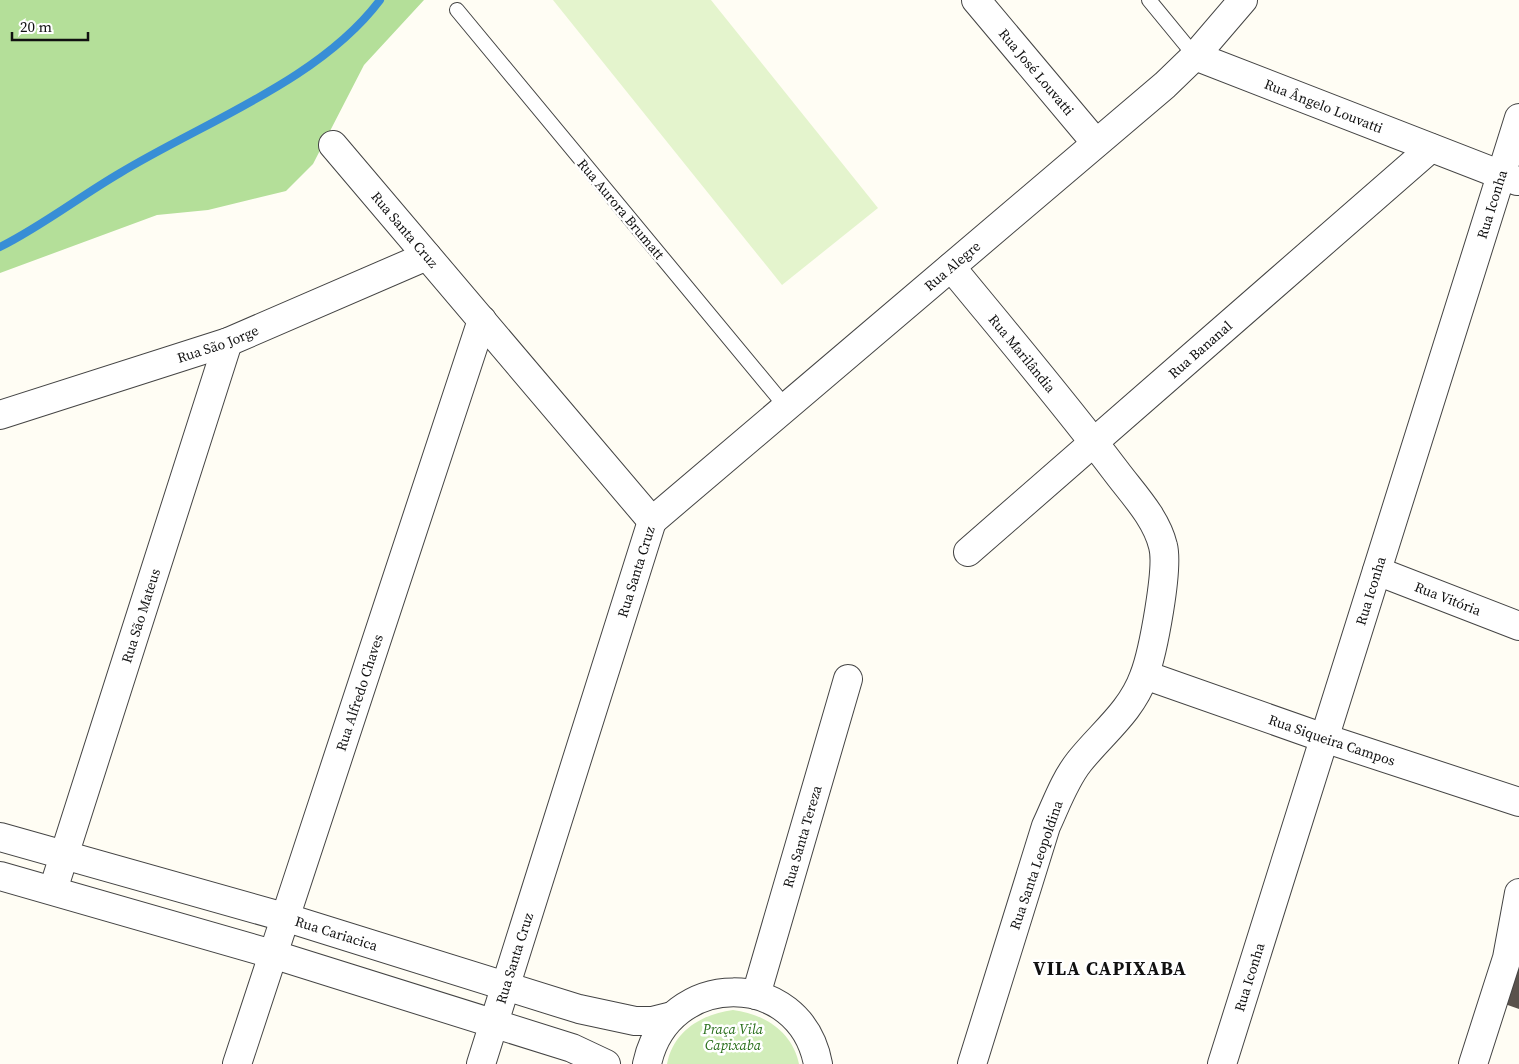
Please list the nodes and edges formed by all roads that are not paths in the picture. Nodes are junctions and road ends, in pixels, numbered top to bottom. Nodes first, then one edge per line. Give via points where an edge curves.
1 (976, 0) edge
2 (1149, 0) edge
3 (1243, 0) edge
4 (457, 10) dead end
5 (1195, 56) junction
6 (1519, 118) edge
7 (1096, 143) junction
8 (333, 145) dead end
9 (1430, 148) junction
10 (1510, 178) edge
11 (428, 256) junction
12 (950, 267) junction
13 (482, 320) junction
14 (228, 342) junction
15 (786, 408) junction
16 (0, 415) edge
17 (1094, 442) junction
18 (652, 521) junction
19 (968, 552) dead end
20 (1377, 571) junction
21 (1519, 626) edge
22 (1145, 675) junction
23 (848, 679) dead end
24 (1324, 738) junction
25 (1519, 802) edge
26 (0, 837) edge
27 (65, 854) junction
28 (0, 876) edge
29 (53, 890) junction
30 (1519, 893) edge
31 (284, 917) junction
32 (272, 954) junction
33 (506, 985) junction
34 (756, 995) junction
35 (672, 1016) junction
36 (494, 1024) junction
37 (237, 1064) edge
38 (481, 1064) edge
39 (606, 1064) edge
40 (647, 1064) edge
41 (818, 1064) edge
42 (972, 1064) edge
43 (1222, 1064) edge
44 (1473, 1064) edge

1 - 7 street, Rua José Louvatti
2 - 5 lane, Rua Ângelo Louvatti
3 - 5 street, Rua Alegre
4 - 15 lane, Rua Aurora Brumatt
5 - 7 street, Rua Alegre
5 - 9 street, Rua Ângelo Louvatti
6 - 10 street, Rua Iconha
7 - 12 street, Rua Alegre
8 - 11 street, Rua Santa Cruz
9 - 10 street, Rua Ângelo Louvatti
9 - 17 street, Rua Bananal
10 - 20 street, Rua Iconha
11 - 13 street, Rua Santa Cruz
11 - 14 street, Rua São Jorge
12 - 15 street, Rua Alegre
12 - 17 street, Rua Marilândia
13 - 18 street, Rua Santa Cruz
13 - 31 street, Rua Alfredo Chaves
14 - 16 street, Rua São Jorge
14 - 27 street, Rua São Mateus
15 - 18 street, Rua Alegre
17 - 19 street, Rua Bananal
17 - 22 street, Rua Santa Leopoldina via 1154,522 1165,552 1164,578
18 - 33 street, Rua Santa Cruz
20 - 21 street, Rua Vitória
20 - 24 street, Rua Iconha
22 - 24 street, Rua Siqueira Campos
22 - 42 street, Rua Santa Leopoldina via 1120,719 1078,763 1046,826
23 - 34 street, Rua Santa Tereza
24 - 25 street, Rua Siqueira Campos
24 - 43 street, Rua Iconha
26 - 27 street, Rua Cariacica
27 - 29 street, Rua São Mateus
27 - 31 street, Rua Cariacica
28 - 29 street
29 - 32 street
30 - 44 street via 1506,958
31 - 32 street, Rua Alfredo Chaves
31 - 33 street, Rua Cariacica
32 - 36 street
32 - 37 street, Rua Alfredo Chaves
33 - 35 street, Rua Cariacica via 606,1016 652,1021
33 - 36 street, Rua Santa Cruz
34 - 35 street via 734,992 711,995
34 - 41 street via 776,1003 800,1023 812,1042
35 - 40 street via 658,1035
36 - 38 street, Rua Santa Cruz
36 - 39 street via 572,1048

